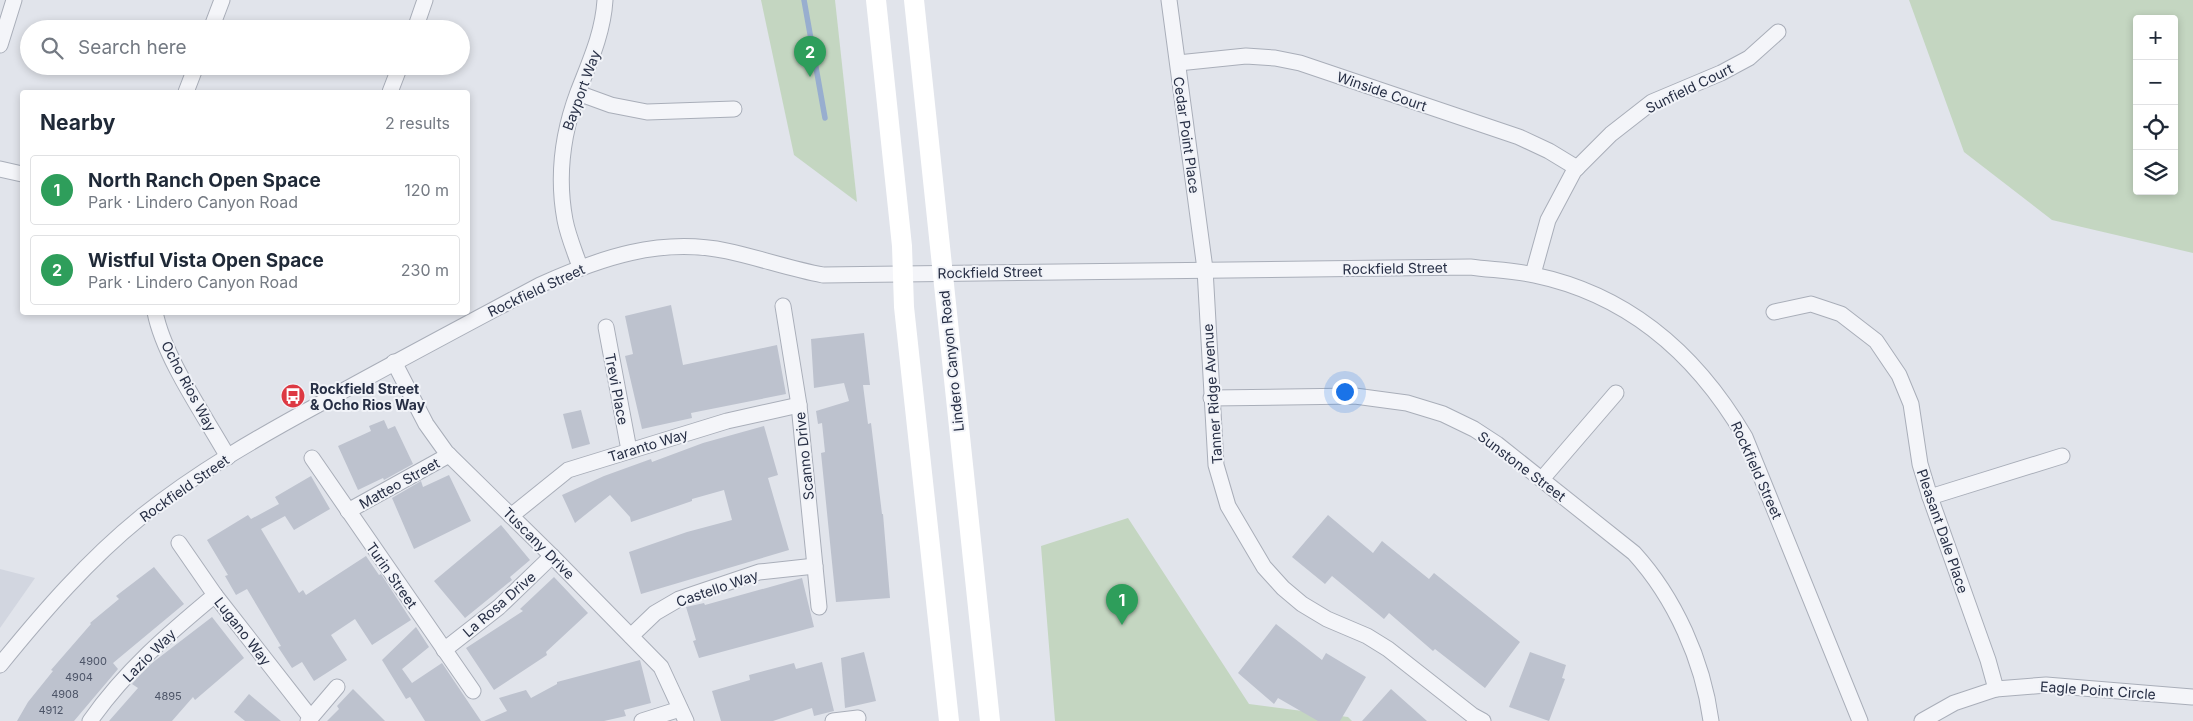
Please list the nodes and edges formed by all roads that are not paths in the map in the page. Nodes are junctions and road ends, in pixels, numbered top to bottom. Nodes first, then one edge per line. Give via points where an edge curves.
1 (14, 0) edge
2 (222, 0) edge
3 (425, 0) edge
4 (605, 0) edge
5 (876, 0) edge
6 (914, 0) edge
7 (1169, 0) edge
8 (214, 20) edge
9 (417, 20) edge
10 (1778, 32) dead end
11 (0, 45) edge
12 (1178, 63) junction
13 (193, 75) edge
14 (397, 75) edge
15 (187, 90) edge
16 (391, 90) edge
17 (578, 93) junction
18 (734, 110) dead end
19 (1577, 168) junction
20 (0, 169) edge
21 (20, 174) edge
22 (580, 267) junction
23 (1205, 270) junction
24 (941, 272) junction
25 (903, 273) junction
26 (1533, 274) junction
27 (783, 306) dead end
28 (1774, 312) dead end
29 (156, 315) edge
30 (606, 327) dead end
31 (394, 362) junction
32 (1616, 393) dead end
33 (1211, 398) junction
34 (799, 405) junction
35 (629, 450) junction
36 (449, 455) junction
37 (2062, 456) dead end
38 (228, 457) junction
39 (312, 458) dead end
40 (1542, 479) junction
41 (1930, 497) junction
42 (348, 511) junction
43 (511, 516) junction
44 (178, 542) dead end
45 (552, 556) junction
46 (815, 566) junction
47 (215, 595) junction
48 (819, 607) dead end
49 (631, 636) junction
50 (444, 650) junction
51 (0, 665) edge
52 (337, 687) dead end
53 (1996, 690) junction
54 (472, 691) dead end
55 (2192, 697) edge
56 (683, 715) edge
57 (858, 718) dead end
58 (309, 719) edge
59 (90, 721) edge
60 (642, 721) edge
61 (833, 721) edge
62 (949, 721) edge
63 (990, 721) edge
64 (1483, 721) edge
65 (1711, 721) edge
66 (1860, 721) edge
67 (1922, 721) edge

1 - 11 street
2 - 8 street
3 - 9 street
4 - 17 street, Bayport Way via 596,51
5 - 25 main road
6 - 24 main road, Lindero Canyon Road
7 - 12 street, Cedar Point Place
10 - 19 street, Sunfield Court via 1749,58 1652,102 1610,134
12 - 19 street, Winside Court via 1246,56 1300,63 1518,137
12 - 23 street, Cedar Point Place
13 - 15 street
14 - 16 street
17 - 18 street via 610,105 647,112
17 - 22 street, Bayport Way via 564,136 561,180 565,221
19 - 26 street, Sunfield Court via 1548,220
20 - 21 street
22 - 25 street, Rockfield Street via 632,251 683,246 726,251 823,275
22 - 31 street, Rockfield Street
23 - 24 street, Rockfield Street
23 - 26 street, Rockfield Street via 1470,267
23 - 33 street, Tanner Ridge Avenue
24 - 25 street, Rockfield Street
24 - 63 main road, Lindero Canyon Road
25 - 62 main road
26 - 66 street, Rockfield Street via 1600,297 1633,315 1688,358 1728,408 1745,437
27 - 34 street, Scanno Drive
28 - 41 street, Pleasant Dale Place via 1811,304 1841,314 1876,341 1899,375 1911,404 1920,464
29 - 38 street, Ocho Rios Way via 182,377
30 - 35 street, Trevi Place
31 - 36 street, Tuscany Drive via 426,424
31 - 38 street, Rockfield Street
32 - 40 street
33 - 40 street, Sunstone Street via 1354,396 1407,403 1443,414 1474,429
33 - 64 street, Tanner Ridge Avenue via 1216,465 1228,506 1264,566 1302,604 1388,648
34 - 35 street, Taranto Way via 727,421
34 - 46 street, Scanno Drive
35 - 43 street, Taranto Way via 568,470
36 - 42 street, Matteo Street
36 - 43 street, Tuscany Drive
37 - 41 street
38 - 51 street, Rockfield Street via 140,517 95,558
39 - 42 street, Turin Street
40 - 65 street, Sunstone Street via 1634,553 1662,586 1698,664 1707,692
41 - 53 street, Pleasant Dale Place
42 - 50 street, Turin Street
43 - 45 street, Tuscany Drive
44 - 47 street, Lugano Way
45 - 49 street, Tuscany Drive
45 - 50 street, La Rosa Drive via 499,607
46 - 48 street, Scanno Drive
46 - 49 street, Castello Way via 759,572 679,599 655,613
47 - 58 street, Lugano Way
47 - 59 street, Lazio Way via 155,645 104,700
49 - 56 street, Tuscany Drive via 661,667
50 - 54 street, Turin Street
52 - 58 street
53 - 55 street, Eagle Point Circle via 2046,685
53 - 67 street, Eagle Point Circle via 1954,703
56 - 60 street
57 - 61 street

